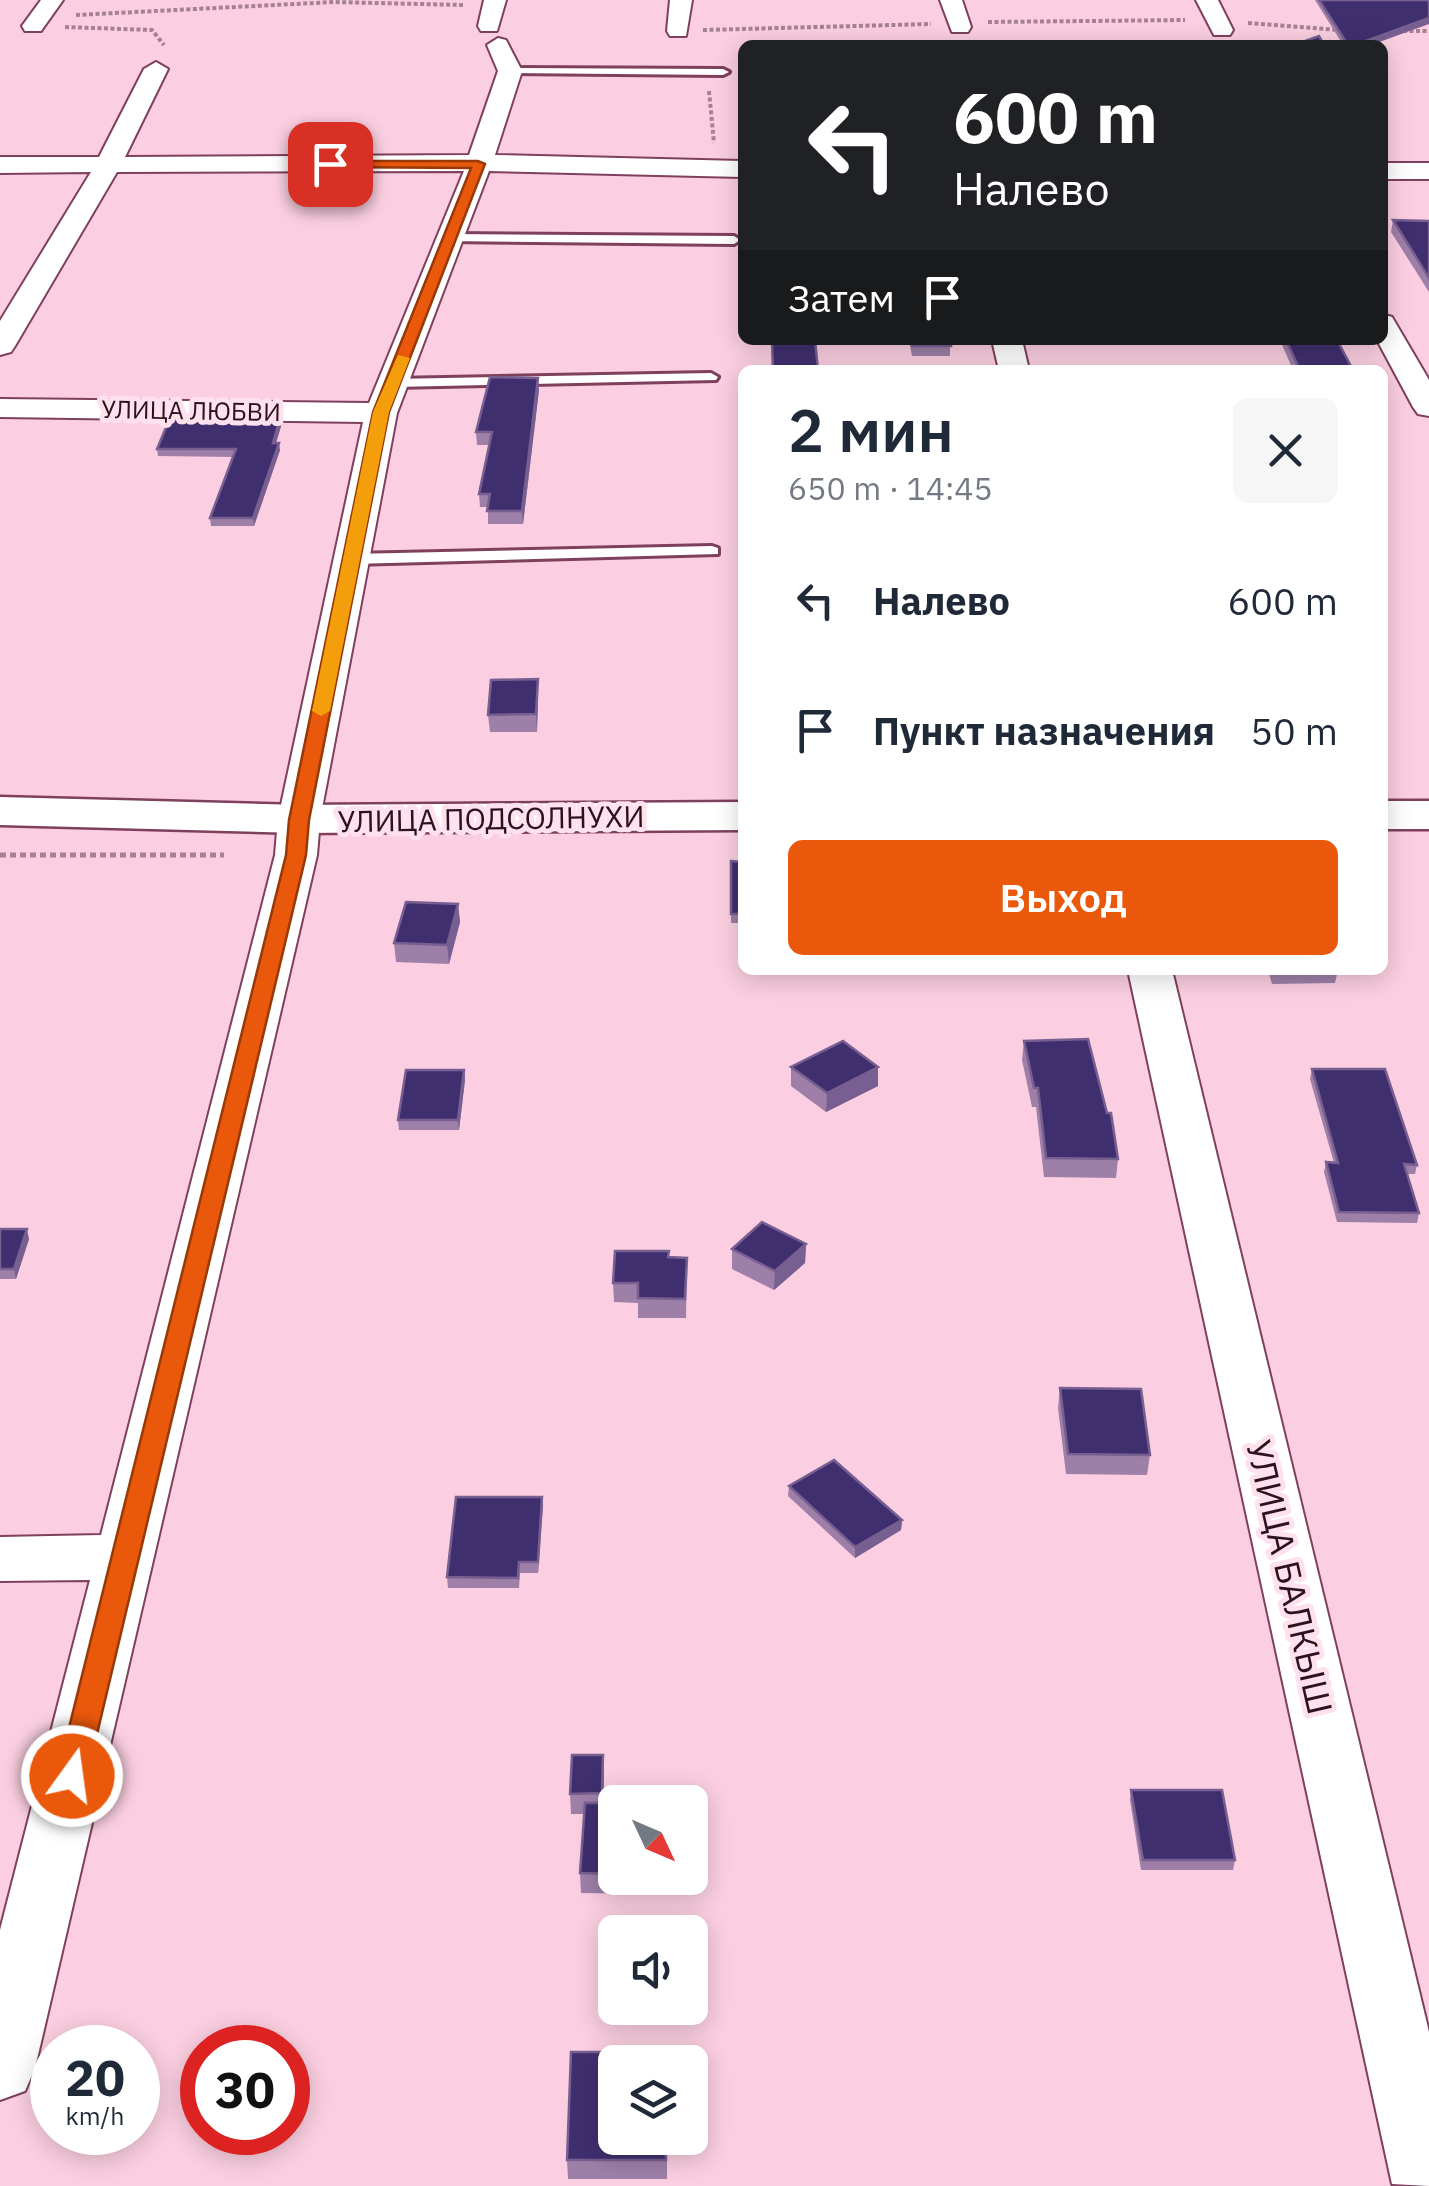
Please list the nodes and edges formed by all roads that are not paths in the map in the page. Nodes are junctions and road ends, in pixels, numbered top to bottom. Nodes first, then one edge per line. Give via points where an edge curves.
1 (681, 0) edge
2 (951, 0) edge
3 (959, 26) road end
4 (497, 30) edge
5 (678, 31) road end
6 (156, 69) road end
7 (723, 72) dead end
8 (478, 164) junction
9 (0, 165) edge
10 (108, 165) junction
11 (738, 169) edge
12 (1388, 171) edge
13 (1429, 171) edge
14 (450, 238) junction
15 (734, 240) dead end
16 (1388, 333) edge
17 (0, 346) edge
18 (712, 376) dead end
19 (387, 398) junction
20 (1429, 407) edge
21 (0, 408) edge
22 (712, 551) dead end
23 (352, 559) junction
24 (0, 811) edge
25 (1388, 815) edge
26 (1429, 815) edge
27 (738, 816) edge
28 (299, 820) junction
29 (1151, 975) edge
30 (126, 1557) junction
31 (0, 1559) edge
32 (0, 2068) edge
33 (1429, 2184) edge

1 - 5 street
2 - 3 street
4 - 7 lane
4 - 8 street
6 - 10 street
8 - 10 street
8 - 11 street
8 - 14 street
9 - 10 street
10 - 17 street
12 - 13 street
14 - 15 lane
14 - 19 street
16 - 20 street
18 - 19 lane
19 - 21 street, УЛИЦА ЛЮБВИ
19 - 23 street
22 - 23 lane
23 - 28 street
24 - 28 street, УЛИЦА ПОДСОЛНУХИ
25 - 26 street
27 - 28 street, УЛИЦА ПОДСОЛНУХИ
28 - 30 street via 296,855
29 - 33 street, УЛИЦА БАЛКЫШ
30 - 31 street
30 - 32 street

